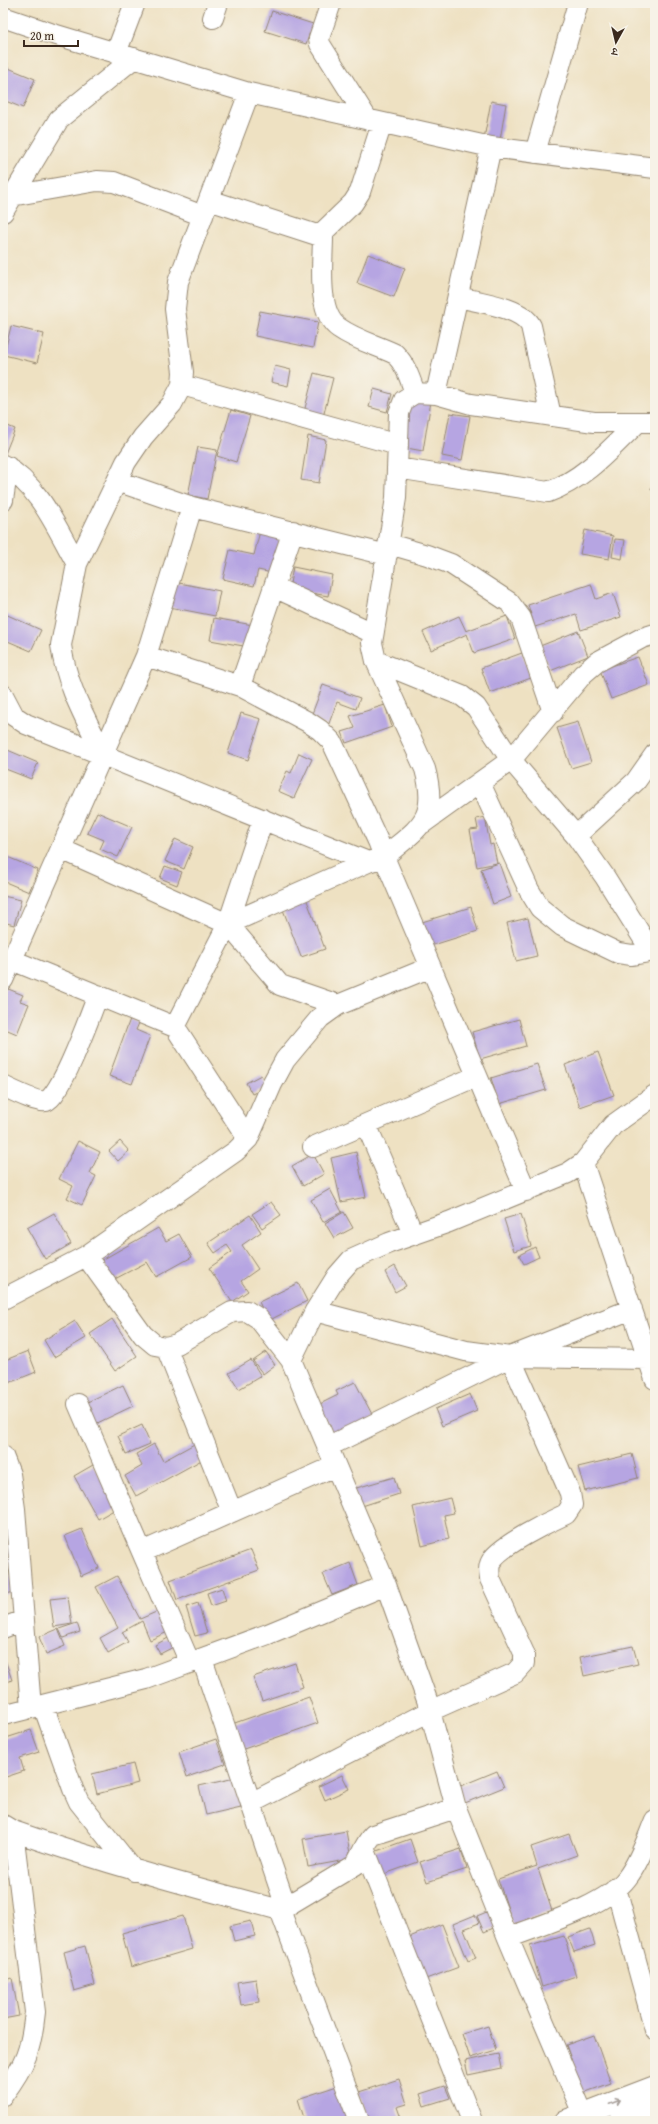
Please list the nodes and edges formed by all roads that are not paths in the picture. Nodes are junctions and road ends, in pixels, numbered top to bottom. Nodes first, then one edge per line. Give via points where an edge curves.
1 (135, 3) edge
2 (331, 3) edge
3 (578, 3) edge
4 (3, 16) edge
5 (125, 55) junction
6 (250, 93) junction
7 (375, 121) junction
8 (491, 147) junction
9 (535, 153) junction
10 (655, 168) edge
11 (7, 204) edge
12 (206, 208) junction
13 (323, 238) junction
14 (458, 297) junction
15 (182, 385) junction
16 (415, 393) junction
17 (436, 394) junction
18 (551, 416) junction
19 (646, 422) edge
20 (398, 445) junction
21 (6, 466) edge
22 (398, 468) junction
23 (116, 481) junction
24 (3, 500) edge
25 (192, 507) junction
26 (293, 531) junction
27 (388, 550) junction
28 (77, 564) junction
29 (274, 587) junction
30 (373, 633) junction
31 (655, 634) edge
32 (146, 656) junction
33 (376, 661) junction
34 (240, 686) junction
35 (3, 695) edge
36 (552, 712) junction
37 (103, 754) junction
38 (655, 754) edge
39 (511, 760) junction
40 (480, 783) junction
41 (264, 820) junction
42 (423, 823) junction
43 (576, 836) junction
44 (61, 849) junction
45 (376, 860) junction
46 (228, 924) junction
47 (655, 947) edge
48 (11, 950) edge
49 (655, 951) edge
50 (431, 967) junction
51 (3, 980) edge
52 (98, 996) junction
53 (338, 1005) junction
54 (175, 1027) junction
55 (477, 1076) junction
56 (3, 1086) edge
57 (655, 1095) edge
58 (366, 1124) junction
59 (248, 1139) junction
60 (313, 1147) dead end
61 (583, 1163) junction
62 (526, 1190) junction
63 (413, 1234) junction
64 (86, 1256) junction
65 (3, 1299) edge
66 (632, 1310) junction
67 (315, 1311) junction
68 (166, 1347) junction
69 (510, 1357) junction
70 (652, 1358) edge
71 (291, 1360) junction
72 (655, 1379) edge
73 (78, 1404) dead end
74 (327, 1447) junction
75 (3, 1456) edge
76 (335, 1466) junction
77 (232, 1512) junction
78 (142, 1552) junction
79 (386, 1585) junction
80 (24, 1620) junction
81 (3, 1628) edge
82 (196, 1661) junction
83 (37, 1707) junction
84 (430, 1711) junction
85 (3, 1715) edge
86 (250, 1803) junction
87 (456, 1808) junction
88 (655, 1820) edge
89 (8, 1828) edge
90 (364, 1848) junction
91 (3, 1850) edge
92 (134, 1871) junction
93 (616, 1888) junction
94 (283, 1909) junction
95 (508, 1938) junction
96 (655, 2030) edge
97 (655, 2087) edge
98 (3, 2095) edge
99 (655, 2108) edge
100 (578, 2119) edge
101 (359, 2121) edge
102 (472, 2121) edge
103 (621, 2121) edge

1 - 5 street
2 - 7 street via 319,38 320,44
3 - 9 street
4 - 5 street
5 - 6 street
5 - 11 street via 59,118
6 - 7 street
6 - 12 street
7 - 8 street
7 - 13 street via 360,192 353,203 328,227
8 - 9 street
8 - 14 street
9 - 10 street
11 - 12 street via 97,181 114,182
12 - 13 street
12 - 15 street via 178,282 176,296
13 - 16 street via 323,298 329,315 337,327 394,354 408,372
14 - 17 street
14 - 18 street via 515,312 528,320
15 - 20 street
15 - 23 street via 172,404 143,437
16 - 17 street
16 - 20 street via 404,400 399,413
17 - 18 street via 471,404
18 - 19 street via 594,422
19 - 22 street via 593,466 561,488 548,492
20 - 22 street
21 - 24 street
21 - 28 street via 22,477 34,490
22 - 27 street
23 - 25 street
23 - 28 street
25 - 26 street
25 - 32 street
26 - 27 street
26 - 29 street
27 - 30 street
27 - 36 street via 452,564 509,602 521,618
28 - 37 street via 61,645 62,657 69,683
29 - 30 street
29 - 34 street
30 - 33 street via 372,643
31 - 36 street via 642,638 597,662 582,674
32 - 34 street
32 - 37 street
33 - 39 street via 468,700 476,707
33 - 42 street via 425,769 430,786 430,802
34 - 45 street via 308,722 332,742 378,841
35 - 37 street via 14,716 26,724
36 - 39 street
37 - 41 street
37 - 44 street
38 - 43 street via 636,781
39 - 40 street
39 - 43 street
40 - 42 street
40 - 49 street via 529,890 540,908 562,926 618,953 632,955
41 - 45 street
41 - 46 street
42 - 45 street
43 - 47 street via 643,938
44 - 46 street
44 - 48 street
45 - 46 street
45 - 50 street
46 - 53 street via 280,985
46 - 54 street
48 - 51 street
48 - 52 street
50 - 53 street
50 - 55 street
52 - 54 street
52 - 56 street via 62,1083 52,1097 45,1101 37,1100
53 - 59 street via 320,1018 285,1060
54 - 59 street
55 - 58 street
55 - 62 street
57 - 61 street via 613,1125
58 - 60 street
58 - 63 street
59 - 64 street via 236,1151
61 - 62 street via 568,1173
61 - 66 street
62 - 63 street
63 - 67 street via 351,1260 337,1276
64 - 65 street
64 - 68 street via 143,1335 155,1345
66 - 69 street
66 - 70 street
67 - 69 street via 466,1351
67 - 71 street
68 - 71 street via 177,1344 232,1312 247,1311 258,1318
68 - 77 street
69 - 70 street
69 - 74 street
69 - 84 street via 570,1492 572,1505 566,1514 500,1551 488,1570 524,1653 524,1663 515,1673
70 - 72 street
71 - 74 street
73 - 78 street
74 - 76 street
75 - 80 street via 10,1474 15,1509
76 - 77 street
76 - 79 street
77 - 78 street
78 - 82 street
79 - 82 street
79 - 84 street
80 - 81 street
80 - 83 street
82 - 83 street via 146,1679
82 - 86 street
83 - 85 street
83 - 92 street via 80,1802
84 - 86 street
84 - 87 street
86 - 94 street
87 - 90 street via 373,1835 366,1841
87 - 95 street
88 - 93 street via 627,1878
89 - 91 street
89 - 92 street
89 - 98 street via 35,2012 33,2037 28,2055 20,2072
90 - 94 street via 355,1866
90 - 102 street
92 - 94 street
93 - 95 street via 573,1913
93 - 96 street
94 - 101 street
95 - 100 street
100 -> 97 main road
99 - 103 main road

